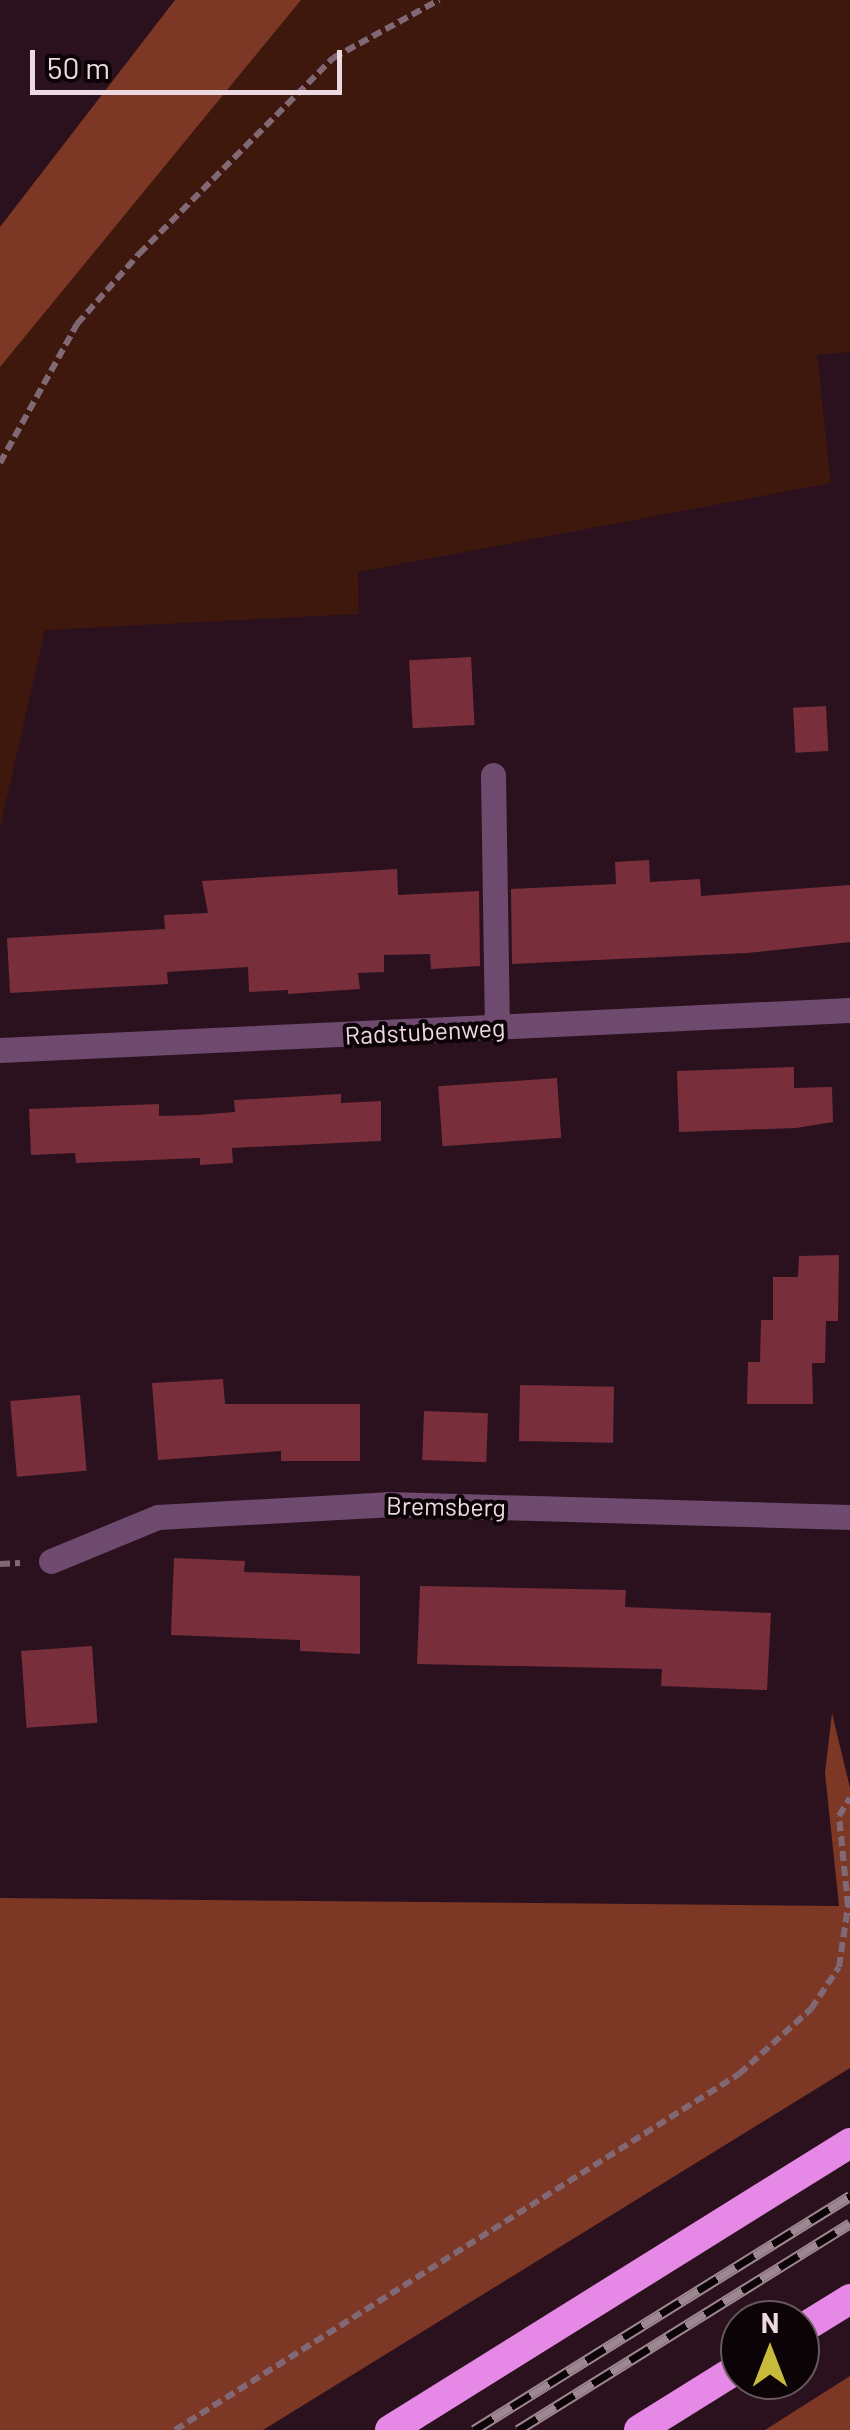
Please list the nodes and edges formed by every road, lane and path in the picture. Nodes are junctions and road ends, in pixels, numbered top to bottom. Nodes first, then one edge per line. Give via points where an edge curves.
1 (438, 0) edge
2 (0, 464) edge
3 (493, 775) dead end
4 (850, 1010) edge
5 (498, 1028) junction
6 (0, 1050) edge
7 (850, 1517) edge
8 (51, 1561) dead end
9 (850, 1798) edge
10 (850, 1961) edge
11 (839, 1967) junction
12 (850, 2143) edge
13 (850, 2299) edge
14 (820, 2318) edge
15 (720, 2380) edge
16 (174, 2430) edge
17 (390, 2430) edge
18 (640, 2430) edge

1 - 2 path via 333,58 138,254 77,324
3 - 5 street
4 - 5 street, Radstubenweg
5 - 6 street, Radstubenweg
7 - 8 street, Bremsberg via 388,1504 158,1518
9 - 11 path via 839,1816 848,1906
10 - 11 path
11 - 16 path via 810,2009 739,2074
12 - 17 highway
13 - 14 highway
15 - 18 highway

